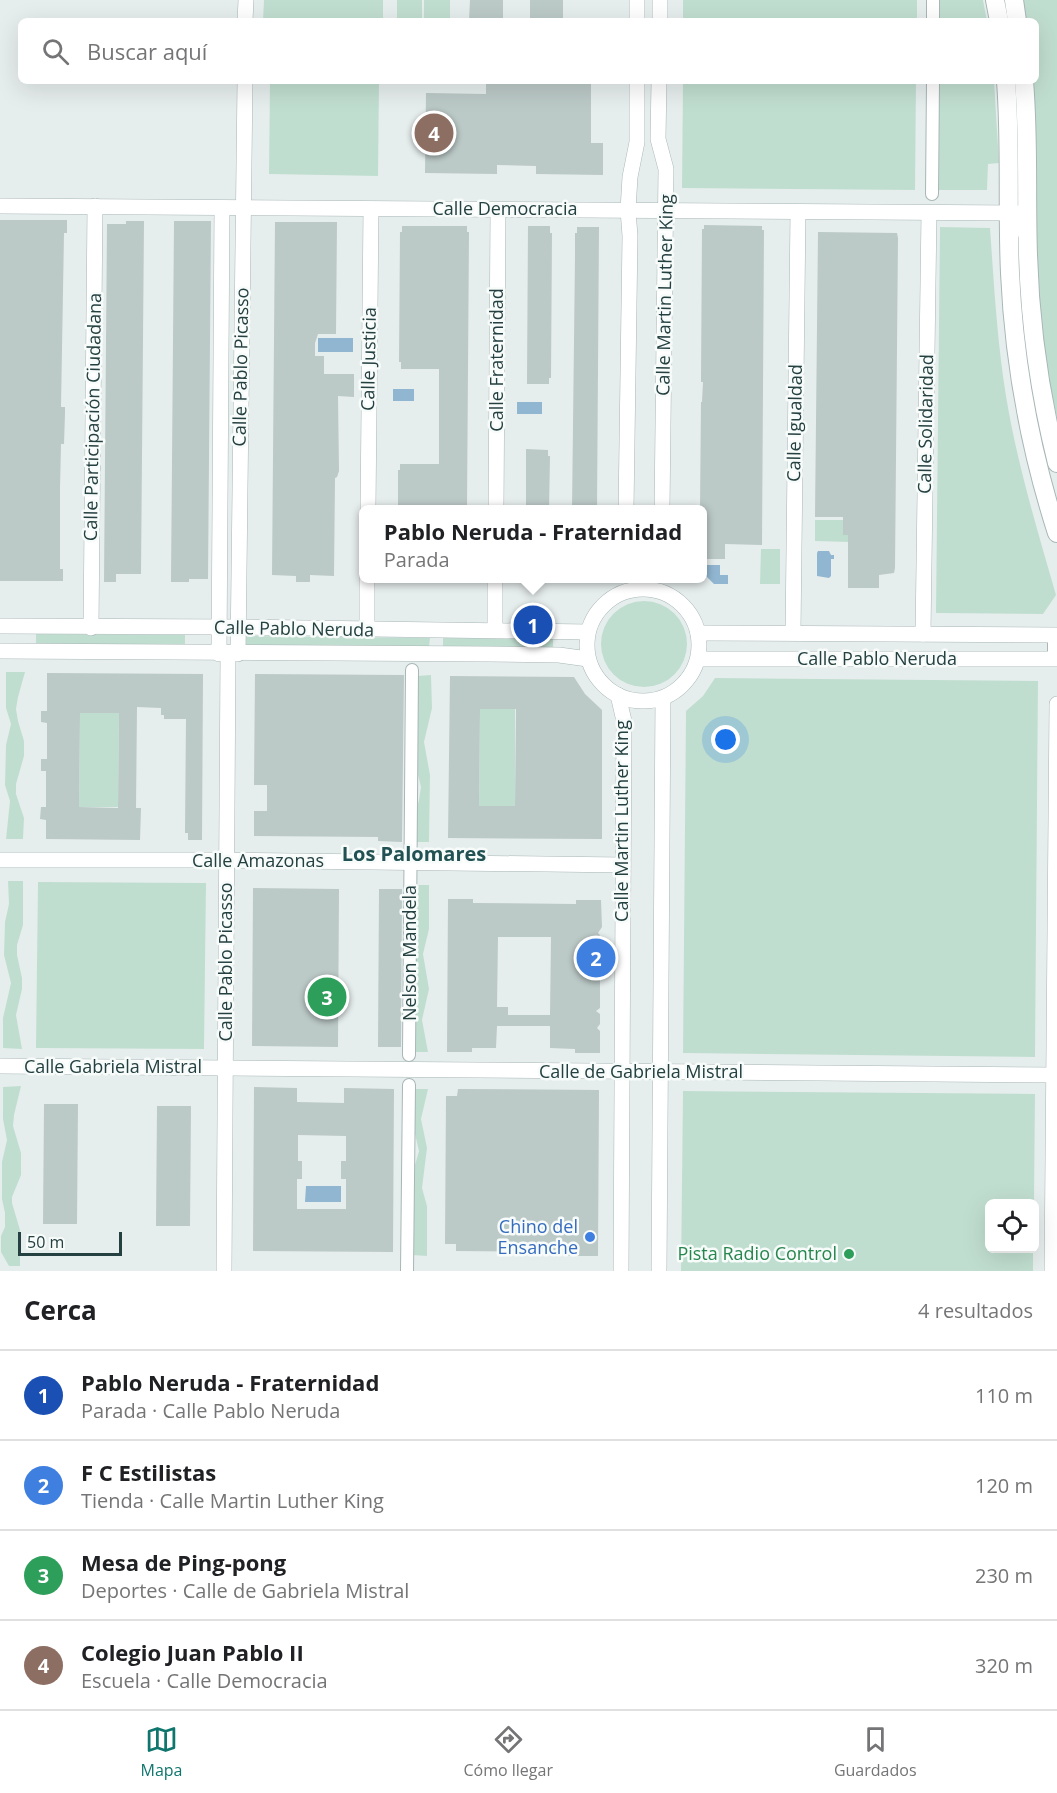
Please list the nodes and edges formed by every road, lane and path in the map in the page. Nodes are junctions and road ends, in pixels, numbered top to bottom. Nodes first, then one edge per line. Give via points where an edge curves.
1 (246, 0) edge
2 (637, 0) edge
3 (660, 0) edge
4 (933, 0) edge
5 (995, 0) edge
6 (1014, 0) edge
7 (245, 18) edge
8 (637, 18) edge
9 (660, 18) edge
10 (933, 18) edge
11 (998, 18) edge
12 (1017, 18) edge
13 (245, 84) edge
14 (637, 84) edge
15 (659, 84) edge
16 (933, 84) edge
17 (1006, 84) edge
18 (1024, 84) edge
19 (932, 194) dead end
20 (0, 206) edge
21 (95, 206) junction
22 (222, 208) junction
23 (243, 208) junction
24 (371, 209) junction
25 (498, 210) junction
26 (628, 210) junction
27 (666, 211) junction
28 (798, 212) junction
29 (929, 213) junction
30 (1009, 213) junction
31 (1028, 241) junction
32 (1057, 463) edge
33 (368, 505) edge
34 (496, 505) edge
35 (626, 505) edge
36 (663, 505) edge
37 (1057, 533) edge
38 (367, 583) edge
39 (495, 583) edge
40 (625, 585) edge
41 (661, 585) edge
42 (0, 626) edge
43 (220, 627) junction
44 (239, 627) junction
45 (91, 628) junction
46 (367, 630) junction
47 (495, 630) junction
48 (588, 632) junction
49 (698, 633) junction
50 (793, 633) junction
51 (923, 634) junction
52 (1057, 635) edge
53 (1057, 642) edge
54 (0, 651) edge
55 (1057, 652) edge
56 (229, 654) junction
57 (588, 659) junction
58 (698, 659) junction
59 (1057, 659) edge
60 (412, 670) dead end
61 (618, 695) junction
62 (663, 698) junction
63 (1057, 704) edge
64 (0, 860) edge
65 (227, 860) junction
66 (411, 862) junction
67 (623, 865) junction
68 (409, 1055) dead end
69 (0, 1066) edge
70 (226, 1067) junction
71 (622, 1072) junction
72 (660, 1072) junction
73 (1056, 1075) edge
74 (409, 1085) dead end
75 (224, 1271) edge
76 (407, 1271) edge
77 (621, 1271) edge
78 (659, 1271) edge
79 (1052, 1271) edge

1 - 7 street
2 - 8 street
3 - 9 street
4 - 10 street
5 - 11 street
6 - 12 street
13 - 23 street, Calle Pablo Picasso
14 - 26 street, Calle Martin Luther King via 637,142
15 - 27 street, Calle Martin Luther King via 658,139 666,169
16 - 19 street
17 - 30 street
18 - 31 street
20 - 21 street, Calle Democracia
21 - 22 street, Calle Democracia
21 - 45 street, Calle Participación Ciudadana
22 - 23 street, Calle Democracia
22 - 43 street, Calle Pablo Picasso
23 - 24 street, Calle Democracia
23 - 44 street, Calle Pablo Picasso
24 - 25 street, Calle Democracia
24 - 33 street, Calle Justicia
25 - 26 street, Calle Democracia
25 - 34 street, Calle Fraternidad
26 - 27 street, Calle Democracia
26 - 35 street, Calle Martin Luther King
27 - 28 street, Calle Democracia
27 - 36 street, Calle Martin Luther King
28 - 29 street, Calle Democracia
28 - 50 street, Calle Igualdad
29 - 30 street, Calle Democracia
29 - 51 street, Calle Solidaridad
30 - 31 street via 1017,213
30 - 37 street via 1014,333 1021,385
31 - 32 street via 1032,325
38 - 46 street
39 - 47 street
40 - 41 street
40 - 48 street via 602,607
41 - 49 street via 685,607
42 - 45 street, Calle Pablo Neruda
43 - 44 street, Calle Pablo Neruda
43 - 45 street, Calle Pablo Neruda
43 - 56 street, Calle Pablo Picasso
44 - 46 street, Calle Pablo Neruda
44 - 56 street, Calle Pablo Picasso
46 - 47 street, Calle Pablo Neruda
47 - 48 street, Calle Pablo Neruda
48 - 57 street
49 - 50 street, Calle Pablo Neruda
49 - 58 street
50 - 51 street, Calle Pablo Neruda
51 - 52 street, Calle Pablo Neruda
53 - 55 street
54 - 56 street, Calle Pablo Neruda
56 - 57 street, Calle Pablo Neruda via 501,654
56 - 65 street, Calle Pablo Picasso
57 - 61 street via 599,679
58 - 59 street, Calle Pablo Neruda
58 - 62 street via 685,682
60 - 66 street, Nelson Mandela
61 - 62 street via 653,702
61 - 67 street, Calle Martin Luther King via 624,721
62 - 72 street
63 - 73 street
64 - 65 street, Calle Amazonas
65 - 66 street, Calle Amazonas
65 - 70 street, Calle Pablo Picasso
66 - 67 street, Calle Amazonas
66 - 68 street, Nelson Mandela
67 - 71 street, Calle Martin Luther King
69 - 70 street, Calle Gabriela Mistral
70 - 71 street, Calle de Gabriela Mistral
70 - 75 street, Calle Pablo Picasso
71 - 72 street, Calle de Gabriela Mistral
71 - 77 street, Calle Martin Luther King
72 - 73 street, Calle de Gabriela Mistral
72 - 78 street
73 - 79 street
74 - 76 street

